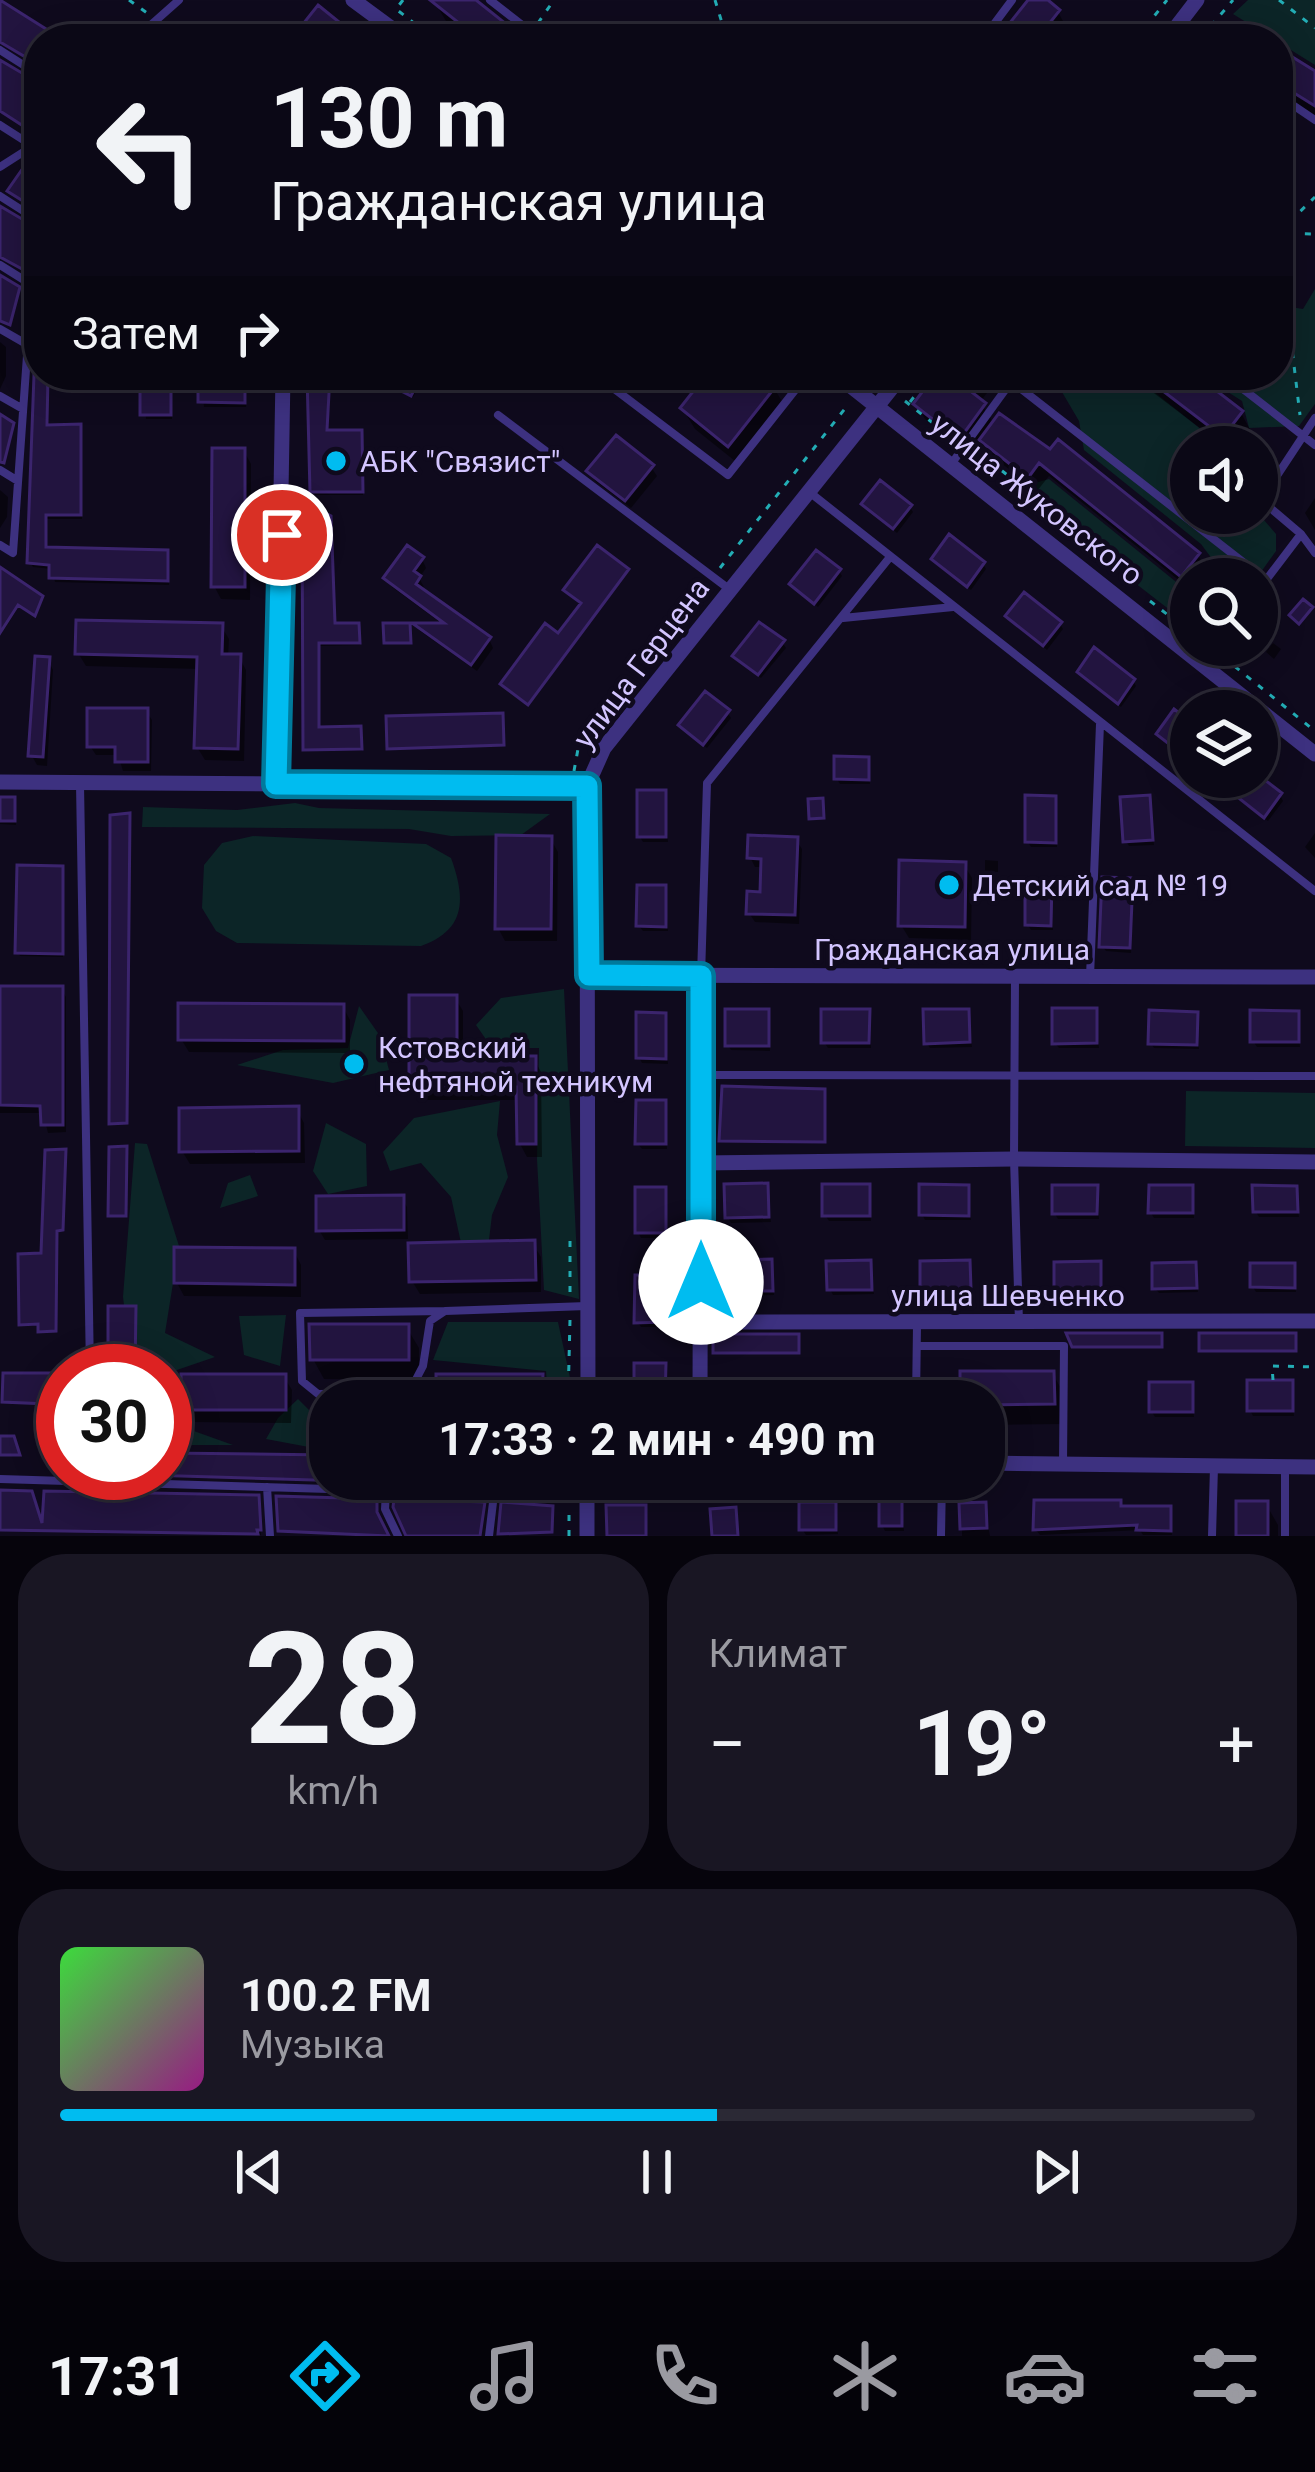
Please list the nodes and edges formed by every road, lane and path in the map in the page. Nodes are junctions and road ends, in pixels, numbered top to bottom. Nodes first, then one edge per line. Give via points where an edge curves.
1 (129, 0) edge
2 (179, 0) edge
3 (353, 0) edge
4 (403, 0) edge
5 (490, 0) edge
6 (1167, 0) edge
7 (1233, 0) edge
8 (1280, 0) edge
9 (1190, 2) edge
10 (154, 18) junction
11 (1180, 22) joint
12 (149, 24) edge
13 (386, 24) edge
14 (415, 24) edge
15 (521, 24) edge
16 (1148, 24) edge
17 (1183, 24) edge
18 (1213, 24) edge
19 (1315, 28) edge
20 (1315, 197) edge
21 (1293, 218) edge
22 (1293, 359) edge
23 (24, 390) edge
24 (283, 390) edge
25 (616, 390) edge
26 (795, 390) edge
27 (856, 390) edge
28 (890, 390) edge
29 (1004, 390) edge
30 (1028, 390) edge
31 (1244, 390) edge
32 (858, 392) junction
33 (0, 395) edge
34 (909, 403) dead end
35 (876, 407) junction
36 (23, 409) junction
37 (498, 415) dead end
38 (1315, 418) edge
39 (1302, 435) junction
40 (1315, 445) edge
41 (963, 447) junction
42 (951, 464) junction
43 (0, 470) edge
44 (18, 482) junction
45 (806, 490) junction
46 (1018, 500) dead end
47 (1301, 534) junction
48 (0, 545) edge
49 (1315, 553) edge
50 (890, 557) junction
51 (1238, 558) edge
52 (1278, 564) edge
53 (713, 577) junction
54 (729, 589) junction
55 (1139, 593) dead end
56 (954, 608) junction
57 (1170, 616) edge
58 (841, 618) junction
59 (1170, 639) edge
60 (1205, 666) edge
61 (1238, 666) edge
62 (1100, 723) junction
63 (1315, 731) edge
64 (1315, 754) edge
65 (0, 782) edge
66 (80, 783) junction
67 (276, 784) junction
68 (579, 786) junction
69 (1315, 892) edge
70 (589, 975) junction
71 (701, 976) junction
72 (1015, 976) junction
73 (1090, 977) junction
74 (1315, 977) edge
75 (1014, 1074) junction
76 (701, 1075) junction
77 (1315, 1076) edge
78 (1014, 1159) junction
79 (1315, 1162) edge
80 (701, 1163) junction
81 (571, 1238) dead end
82 (588, 1306) junction
83 (570, 1307) junction
84 (445, 1311) junction
85 (1315, 1321) edge
86 (700, 1322) junction
87 (917, 1322) junction
88 (1019, 1322) junction
89 (90, 1344) edge
90 (916, 1346) junction
91 (1315, 1367) edge
92 (416, 1380) edge
93 (568, 1380) edge
94 (588, 1380) edge
95 (700, 1380) edge
96 (916, 1380) edge
97 (1274, 1380) dead end
98 (309, 1387) edge
99 (1005, 1463) edge
100 (1063, 1464) junction
101 (1214, 1466) junction
102 (1285, 1466) junction
103 (1315, 1467) edge
104 (36, 1478) edge
105 (0, 1479) edge
106 (192, 1483) edge
107 (267, 1487) junction
108 (309, 1488) edge
109 (386, 1500) edge
110 (493, 1500) edge
111 (587, 1500) edge
112 (942, 1500) edge
113 (270, 1536) edge
114 (398, 1536) edge
115 (489, 1536) edge
116 (587, 1536) edge
117 (941, 1536) edge
118 (1212, 1536) edge
119 (1285, 1536) edge

1 - 10 path
2 - 10 lane
3 - 13 street
4 - 14 path via 396,9
5 - 15 lane
6 - 16 path
7 - 18 path
8 - 19 path
9 - 11 street
10 - 12 lane
11 - 17 lane
20 - 21 path
22 - 39 path
23 - 36 lane
24 - 67 street
25 - 26 lane via 728,475
27 - 32 street, улица Жуковского
28 - 35 street, улица Герцена
29 - 41 lane
30 - 51 lane
31 - 39 lane
32 - 35 street, улица Жуковского
32 - 53 path
33 - 36 lane
34 - 41 path
35 - 42 street, улица Жуковского
35 - 45 street, улица Герцена
36 - 44 lane
37 - 53 lane
38 - 39 lane
39 - 40 lane
39 - 47 lane via 1261,500
41 - 42 lane
41 - 46 path via 1020,485
42 - 59 street, улица Жуковского
43 - 44 lane
44 - 48 lane via 13,553
45 - 50 lane
45 - 54 street, улица Герцена
47 - 49 lane
47 - 52 lane
50 - 56 lane
50 - 58 lane
53 - 54 lane
53 - 68 path via 578,749
54 - 68 street, улица Герцена
55 - 57 path
56 - 58 lane
56 - 62 lane
58 - 71 lane via 707,783
60 - 64 street, улица Жуковского
61 - 63 path
62 - 69 lane
62 - 73 lane
65 - 66 street
66 - 67 street
66 - 89 lane
67 - 68 street
68 - 70 street, улица Герцена
70 - 71 street, Гражданская улица
70 - 82 street, улица Герцена
71 - 72 street, Гражданская улица
71 - 76 street
72 - 73 street, Гражданская улица
72 - 75 lane
73 - 74 street, Гражданская улица
75 - 76 lane
75 - 77 lane
75 - 78 lane
76 - 80 street
78 - 79 street
78 - 80 street
78 - 88 lane
80 - 86 street
81 - 83 path
82 - 83 lane
82 - 94 street, улица Герцена
83 - 84 lane
83 - 93 path
84 - 92 lane via 430,1321
84 - 98 lane via 300,1313 302,1381
85 - 88 street, улица Шевченко
86 - 87 street, улица Шевченко
86 - 95 street
87 - 88 street, улица Шевченко
87 - 90 lane
90 - 96 lane
90 - 100 lane via 1064,1346
91 - 97 path via 1272,1366
99 - 100 street
100 - 101 street
101 - 102 street
101 - 118 lane
102 - 103 street
102 - 119 lane
104 - 105 lane
106 - 107 lane
107 - 108 lane
107 - 113 lane
109 - 114 lane
110 - 115 lane
111 - 116 street
112 - 117 lane

